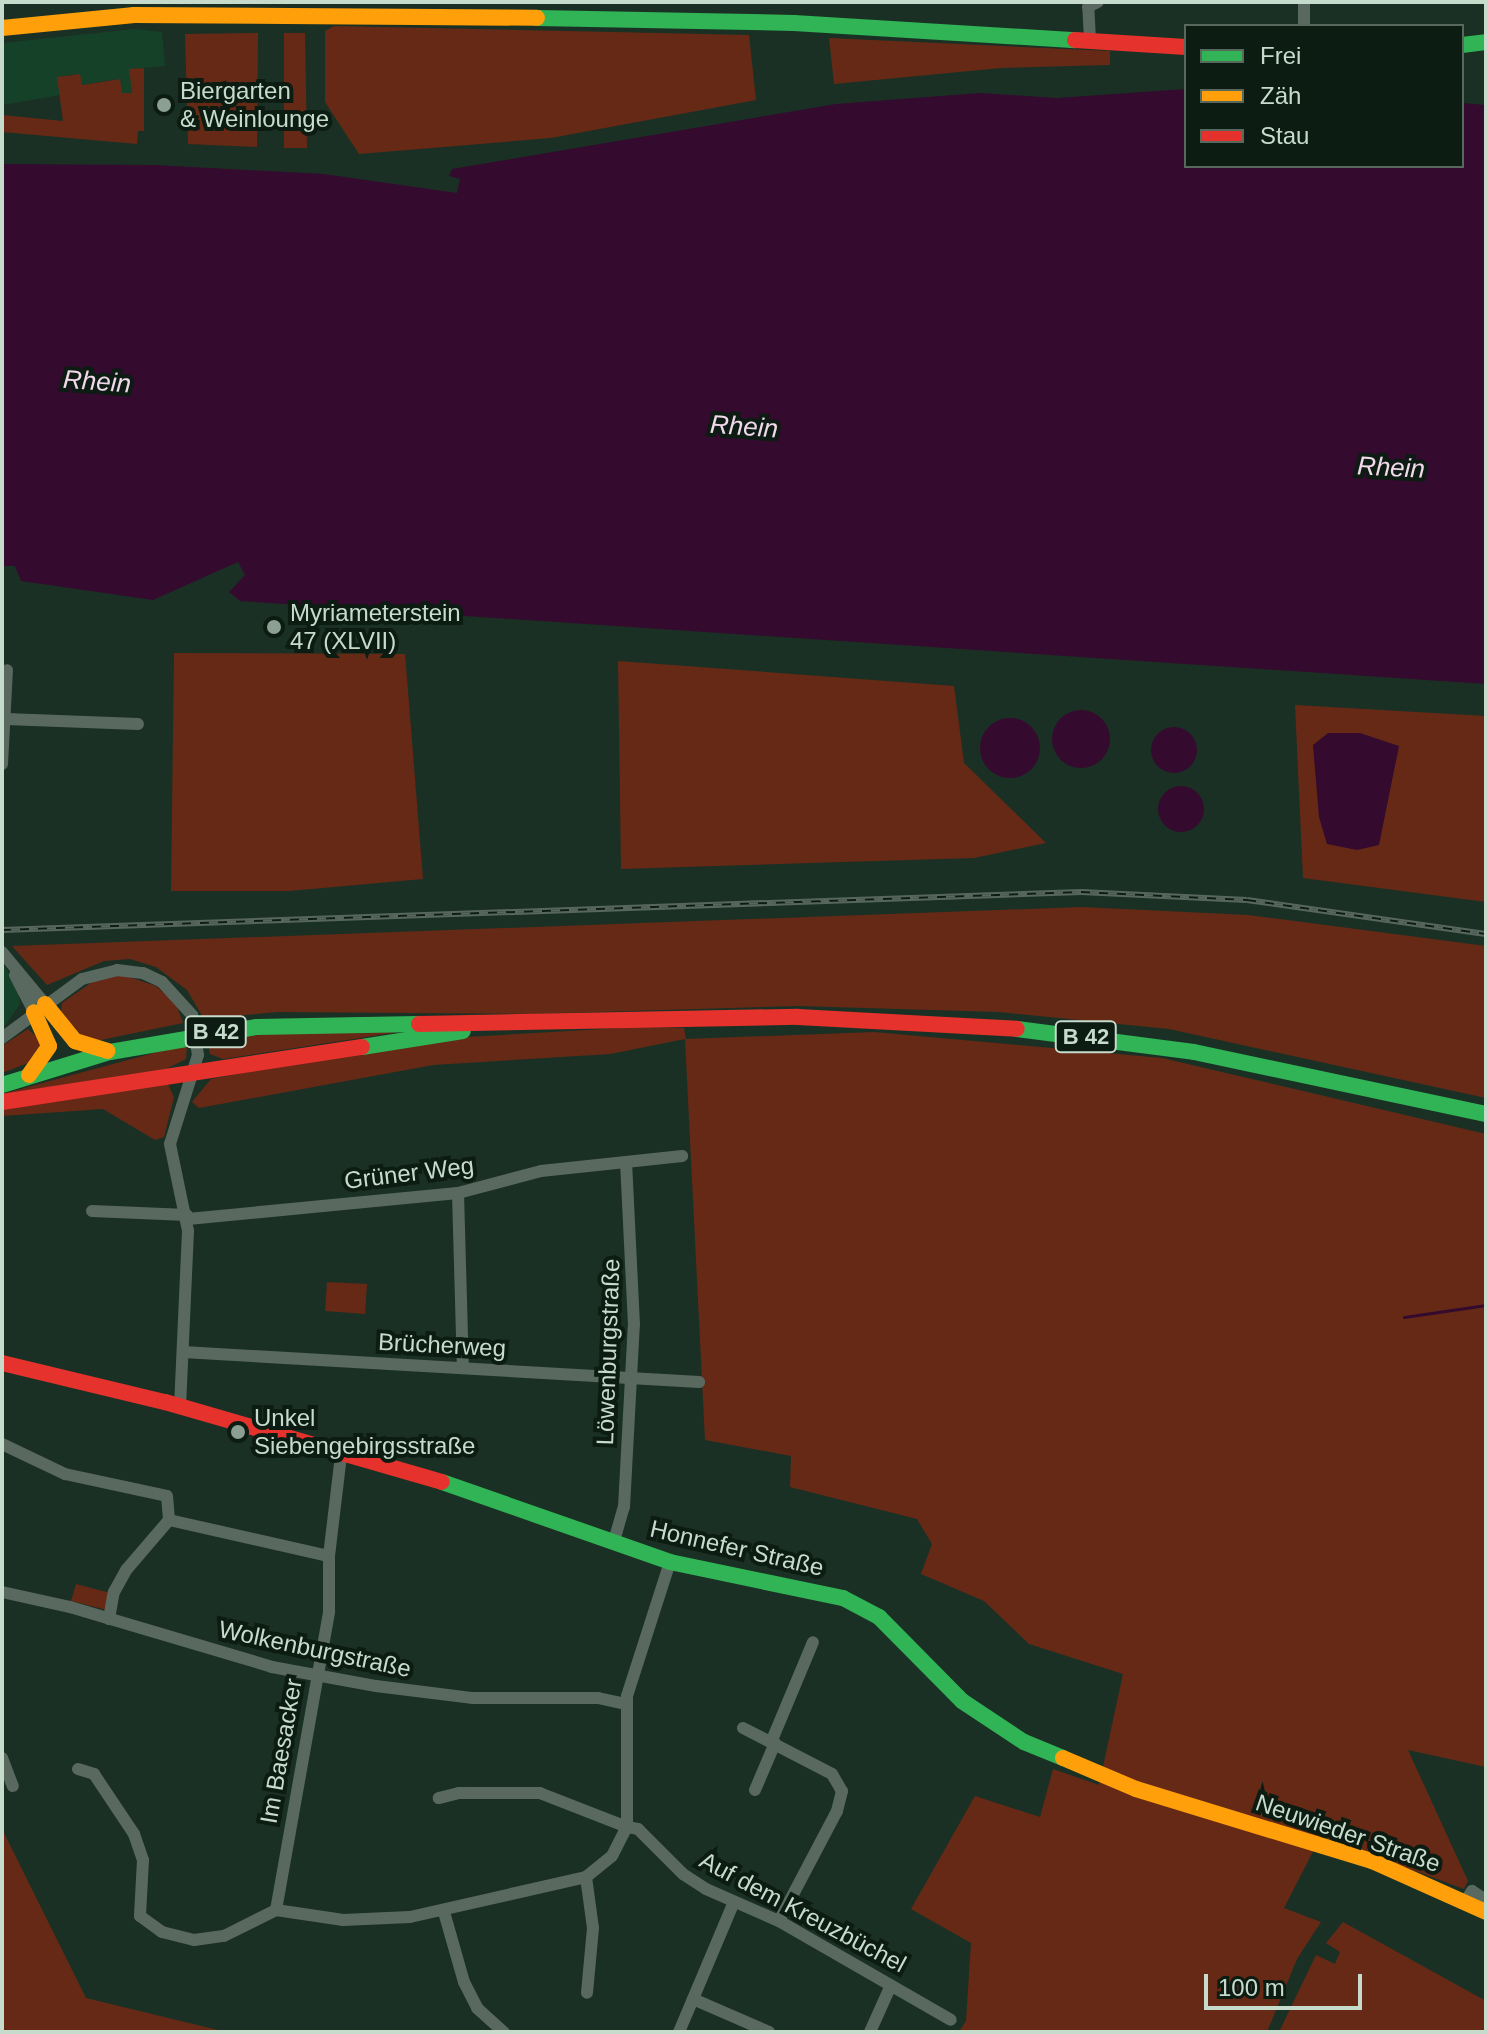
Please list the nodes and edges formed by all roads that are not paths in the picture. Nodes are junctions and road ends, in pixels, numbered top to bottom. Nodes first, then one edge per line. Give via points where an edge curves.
1 (1098, 2) edge
2 (1304, 2) edge
3 (223, 8) edge
4 (1304, 24) edge
5 (2, 28) edge
6 (1090, 40) junction
7 (1486, 42) edge
8 (1464, 45) edge
9 (1184, 47) edge
10 (7, 670) dead end
11 (5, 716) edge
12 (138, 724) dead end
13 (2, 764) edge
14 (6, 957) edge
15 (40, 1008) junction
16 (492, 1020) junction
17 (2, 1038) edge
18 (110, 1052) junction
19 (195, 1068) junction
20 (27, 1077) junction
21 (2, 1085) edge
22 (2, 1102) edge
23 (1486, 1114) edge
24 (682, 1156) dead end
25 (626, 1163) junction
26 (458, 1193) junction
27 (92, 1211) dead end
28 (188, 1217) junction
29 (183, 1352) junction
30 (2, 1363) edge
31 (463, 1368) junction
32 (631, 1377) junction
33 (699, 1382) dead end
34 (180, 1406) junction
35 (2, 1444) edge
36 (341, 1455) junction
37 (169, 1520) junction
38 (614, 1541) junction
39 (329, 1556) junction
40 (670, 1562) junction
41 (2, 1592) edge
42 (109, 1619) junction
43 (813, 1642) dead end
44 (317, 1676) junction
45 (626, 1704) junction
46 (743, 1728) dead end
47 (774, 1741) junction
48 (2, 1758) edge
49 (78, 1769) dead end
50 (13, 1786) dead end
51 (755, 1790) dead end
52 (439, 1798) dead end
53 (1237, 1820) joint
54 (627, 1827) junction
55 (586, 1877) junction
56 (1466, 1900) junction
57 (1486, 1900) edge
58 (734, 1902) junction
59 (276, 1910) junction
60 (444, 1912) junction
61 (1486, 1912) edge
62 (779, 1921) junction
63 (891, 1985) junction
64 (587, 1993) dead end
65 (693, 1999) junction
66 (951, 2020) dead end
67 (504, 2032) edge
68 (679, 2032) edge
69 (769, 2032) edge
70 (870, 2032) edge

1 - 6 street via 1088,7
2 - 4 street
3 - 5 main road
3 - 6 main road via 749,21
6 - 9 main road
7 - 8 main road
10 - 11 street
11 - 12 street
11 - 13 street
14 - 15 street
15 - 17 street
15 - 18 main road via 75,1041
15 - 19 street via 91,975 117,970 152,976 188,1009 199,1040
15 - 20 main road via 49,1046
16 - 18 main road, B 42 via 290,1025
16 - 19 main road via 473,1029
16 - 23 main road, B 42 via 798,1017 1031,1030 1194,1052
18 - 20 main road, B 42
19 - 22 main road
19 - 28 street via 170,1144
20 - 21 main road, B 42
24 - 25 street, Grüner Weg
25 - 26 street, Grüner Weg via 541,1171
25 - 32 street, Löwenburgstraße via 635,1274
26 - 28 street, Grüner Weg
26 - 31 street
27 - 28 street, Grüner Weg
28 - 29 street
29 - 31 street, Brücherweg
29 - 34 street
30 - 34 main road, Honnefer Straße
31 - 32 street, Brücherweg
32 - 33 street, Brücherweg
32 - 38 street, Löwenburgstraße via 624,1507
34 - 36 main road, Honnefer Straße
35 - 37 street via 65,1474 167,1496
36 - 38 main road, Honnefer Straße via 525,1507
36 - 39 street, Im Baesacker
37 - 39 street
37 - 42 street via 127,1569 114,1592
38 - 40 main road, Honnefer Straße
39 - 44 street, Im Baesacker via 329,1612
40 - 45 street
40 - 53 main road, Honnefer Straße via 843,1598 879,1617 962,1701 1012,1736 1126,1785
41 - 42 street, Wolkenburgstraße
42 - 44 street, Wolkenburgstraße
43 - 47 street
44 - 45 street, Wolkenburgstraße via 473,1698 598,1698
44 - 59 street, Im Baesacker
45 - 54 street
46 - 47 street
47 - 51 street
47 - 62 street via 832,1774 842,1791 837,1811
48 - 50 street
49 - 59 street via 94,1774 134,1834 143,1860 140,1907 145,1923 173,1935 211,1940
52 - 54 street, Auf dem Kreuzbüchel via 459,1793 540,1793
53 - 56 main road, Neuwieder Straße via 1372,1861
54 - 55 street via 612,1856
54 - 58 street, Auf dem Kreuzbüchel via 648,1837 683,1874
55 - 60 street
55 - 64 street via 593,1928
56 - 57 street via 1472,1891
56 - 61 main road, Neuwieder Straße
58 - 62 street, Auf dem Kreuzbüchel
58 - 65 street
59 - 60 street via 378,1920
60 - 67 street via 464,1982 477,2008
62 - 63 street, Auf dem Kreuzbüchel
63 - 66 street, Auf dem Kreuzbüchel
63 - 70 street
65 - 68 street
65 - 69 street

